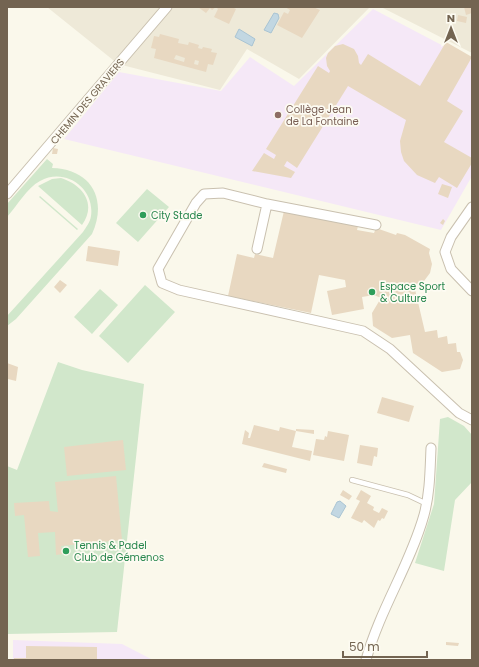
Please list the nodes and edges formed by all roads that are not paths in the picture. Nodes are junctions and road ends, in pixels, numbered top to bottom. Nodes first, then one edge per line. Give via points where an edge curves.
1 (167, 7) edge
2 (7, 194) edge
3 (267, 204) junction
4 (472, 207) edge
5 (376, 226) dead end
6 (257, 249) dead end
7 (472, 291) edge
8 (472, 420) edge
9 (431, 448) dead end
10 (352, 480) dead end
11 (427, 504) junction
12 (366, 660) edge

1 - 2 street, CHEMIN DES GRAVIERS
3 - 5 street
3 - 6 street
3 - 8 street via 223,193 204,194 196,203 158,269 162,283 179,290 363,331 390,349 459,413
4 - 7 street via 451,237 445,252 451,269
9 - 11 street
10 - 11 lane via 408,495
11 - 12 street via 400,579 386,604

